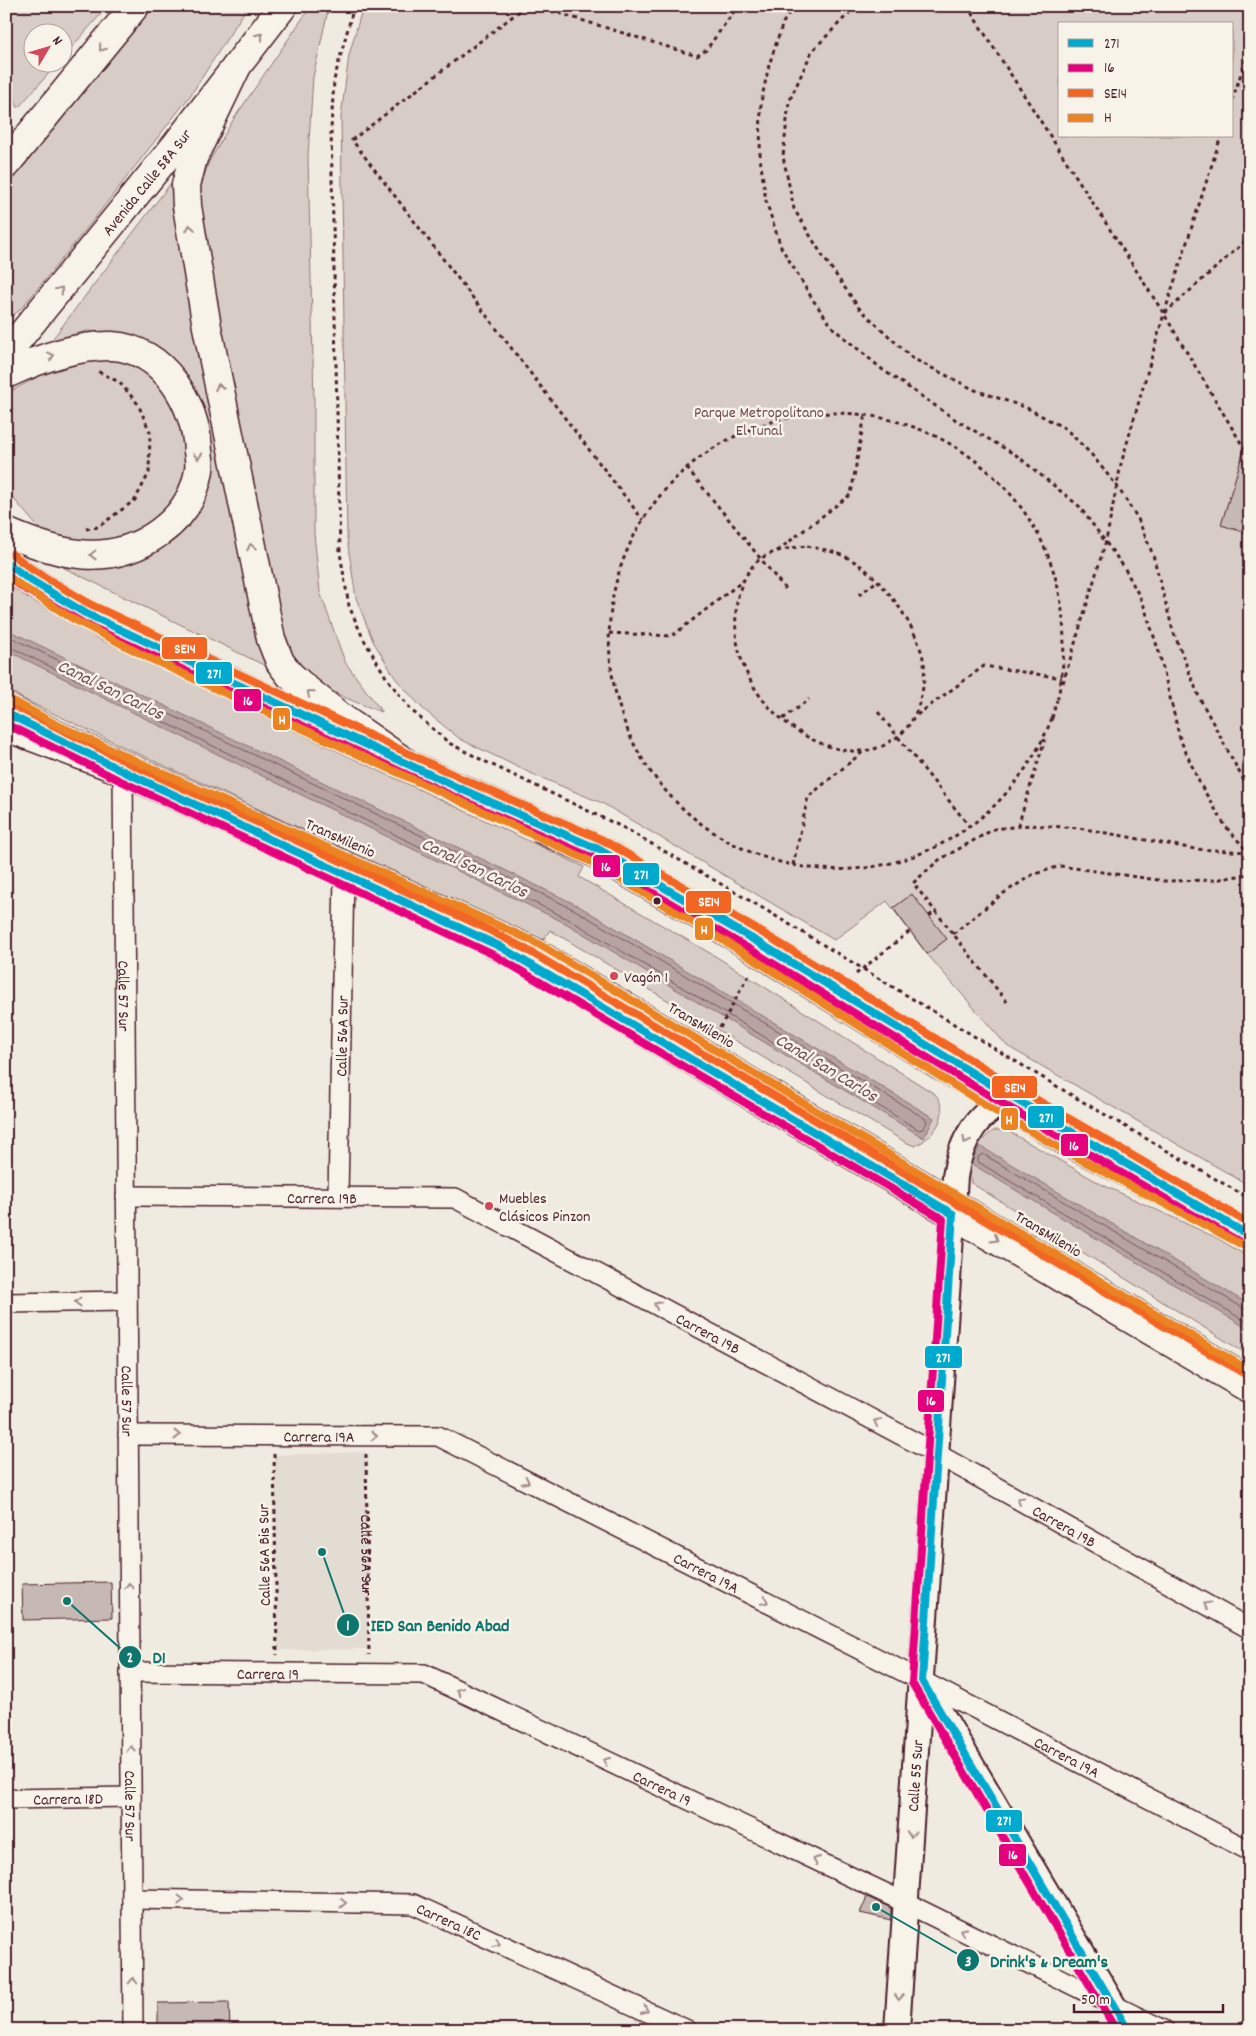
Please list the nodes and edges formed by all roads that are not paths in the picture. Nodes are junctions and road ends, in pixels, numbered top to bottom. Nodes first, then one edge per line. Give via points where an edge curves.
1 (135, 6) edge
2 (283, 6) edge
3 (237, 66) junction
4 (6, 164) edge
5 (6, 354) edge
6 (6, 374) edge
7 (6, 532) edge
8 (6, 562) edge
9 (6, 576) edge
10 (6, 697) edge
11 (6, 713) edge
12 (6, 727) edge
13 (406, 763) junction
14 (123, 771) junction
15 (344, 874) junction
16 (1004, 1104) junction
17 (126, 1196) junction
18 (338, 1197) junction
19 (954, 1204) junction
20 (1250, 1236) edge
21 (1250, 1249) edge
22 (127, 1301) junction
23 (6, 1303) edge
24 (1250, 1371) edge
25 (1250, 1389) edge
26 (128, 1435) junction
27 (937, 1454) junction
28 (1250, 1629) edge
29 (130, 1672) junction
30 (922, 1681) junction
31 (131, 1797) junction
32 (6, 1799) edge
33 (1250, 1851) edge
34 (132, 1899) junction
35 (906, 1903) junction
36 (1114, 2005) junction
37 (133, 2030) edge
38 (687, 2030) edge
39 (897, 2030) edge
40 (1128, 2030) edge
41 (1164, 2030) edge

1 -> 4 main road
3 -> 2 main road, Avenida Calle 58A Sur
5 -> 3 main road, Avenida Calle 58A Sur
13 -> 3 main road via 306,690 280,662 271,639 209,337 186,206 186,185 193,158
6 -> 7 main road via 82,348 113,346 135,352 155,363 174,381 188,403 197,433 199,468 192,496 174,522 150,540 118,553 85,555 56,551
8 - 13 main road via 84,613
9 - 16 lane via 73,619 149,658 590,862
10 - 19 lane, TransMilenio via 57,725 535,942
11 - 14 main road
12 - 14 main road
13 - 16 main road via 598,849 836,990
14 - 15 main road
14 - 17 street, Calle 57 Sur
15 - 18 street, Calle 56A Sur
15 - 19 main road via 517,956
16 -> 19 street, Calle 55 Sur via 979,1119 965,1141 957,1164
16 - 20 main road
16 - 21 lane via 1063,1150
17 - 18 street, Carrera 19B
17 - 22 street, Calle 57 Sur
27 -> 18 street, Carrera 19B via 455,1198
19 - 24 lane, TransMilenio
19 -> 25 main road
19 - 27 street, Calle 55 Sur
22 -> 23 street
22 - 26 street, Calle 57 Sur
29 -> 26 street, Calle 57 Sur
26 -> 30 street, Carrera 19A via 438,1436
28 -> 27 street, Carrera 19B
27 - 30 street, Calle 55 Sur
31 -> 29 street, Calle 57 Sur
35 -> 29 street, Carrera 19 via 424,1674
30 - 33 street, Carrera 19A
30 -> 35 street, Calle 55 Sur
30 - 36 street
31 - 32 street, Carrera 18D
31 - 34 street, Calle 57 Sur
37 -> 34 street, Calle 57 Sur
34 -> 38 street, Carrera 18C via 413,1904
36 -> 35 street, Carrera 19
35 -> 39 street, Calle 55 Sur
36 - 40 street
36 - 41 street, Carrera 19

